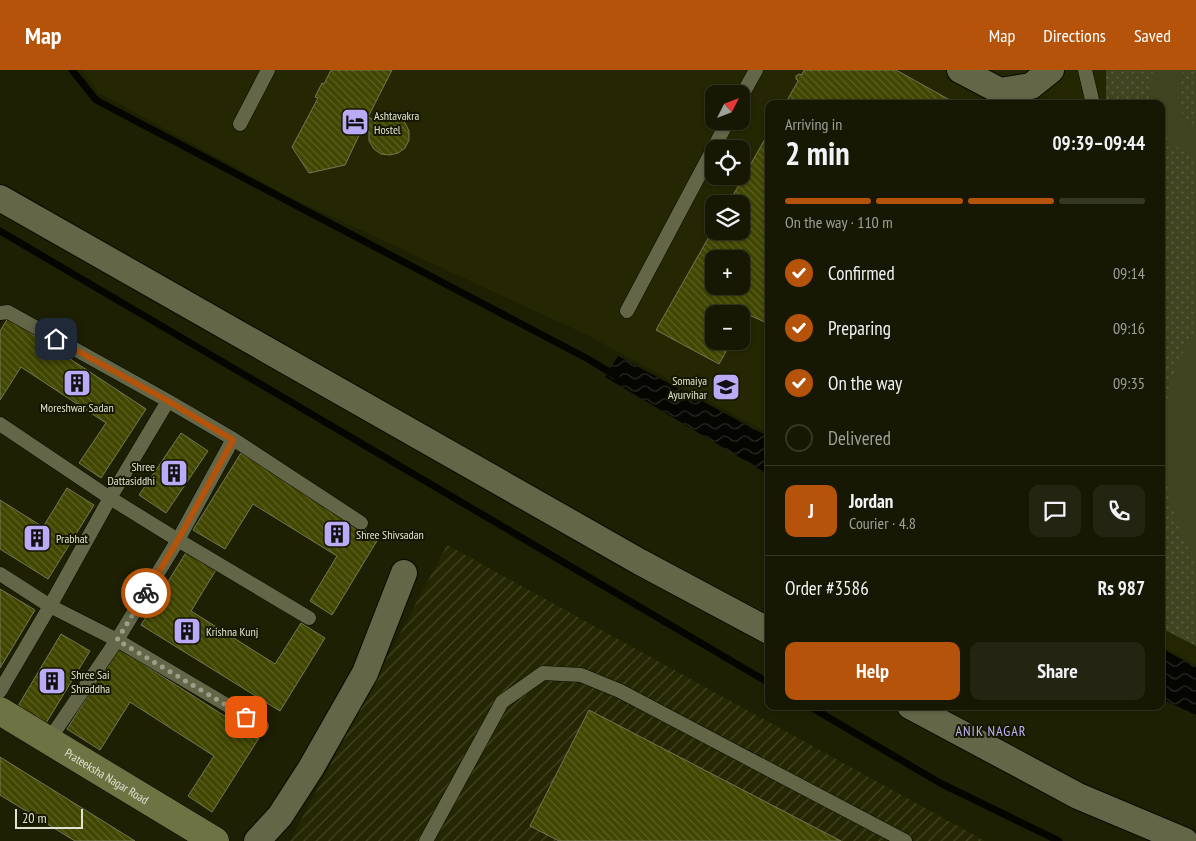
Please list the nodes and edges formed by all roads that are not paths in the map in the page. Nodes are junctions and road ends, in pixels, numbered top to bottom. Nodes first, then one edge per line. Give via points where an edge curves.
1 (268, 70) edge
2 (756, 70) edge
3 (960, 70) edge
4 (1052, 70) edge
5 (1086, 70) edge
6 (748, 85) edge
7 (1092, 100) edge
8 (240, 124) dead end
9 (723, 130) edge
10 (0, 198) edge
11 (627, 311) dead end
12 (0, 313) edge
13 (168, 401) junction
14 (0, 424) edge
15 (233, 440) junction
16 (110, 498) junction
17 (361, 523) dead end
18 (178, 540) junction
19 (404, 572) dead end
20 (0, 574) edge
21 (50, 606) junction
22 (308, 618) dead end
23 (765, 629) edge
24 (117, 640) junction
25 (0, 691) edge
26 (0, 710) edge
27 (917, 710) edge
28 (262, 726) dead end
29 (49, 740) junction
30 (214, 841) edge
31 (257, 841) edge
32 (426, 841) edge
33 (905, 841) edge
34 (1185, 841) edge

1 - 8 lane
2 - 6 lane
3 - 4 street via 1000,91 1031,86
5 - 7 lane
9 - 11 lane
10 - 23 street via 623,552
12 - 13 lane via 8,312
13 - 15 lane
13 - 16 lane
14 - 16 lane
15 - 17 lane
15 - 18 lane
16 - 18 lane
16 - 21 lane
18 - 22 lane
18 - 24 lane
19 - 31 street via 365,672 306,776 280,816
20 - 21 lane
21 - 24 lane
21 - 25 lane
24 - 28 lane
24 - 29 lane
26 - 29 street, Prateeksha Nagar Road
27 - 34 street via 1078,796
29 - 30 street, Prateeksha Nagar Road
32 - 33 lane via 502,702 543,673 581,675 620,691

